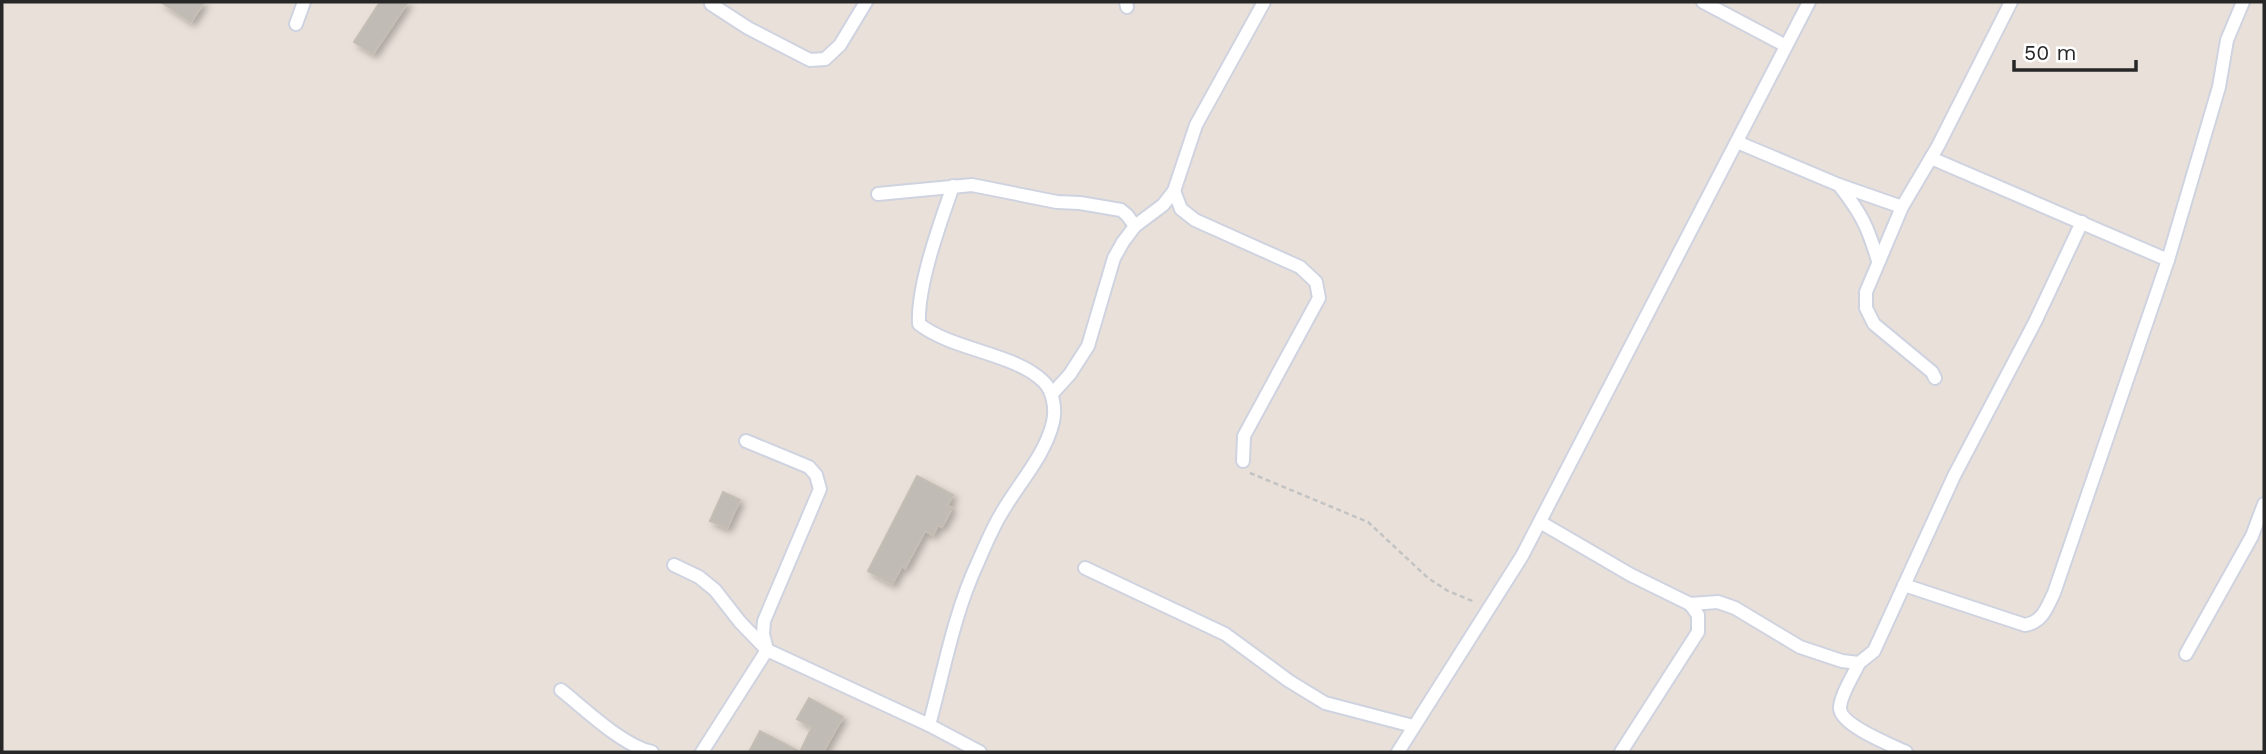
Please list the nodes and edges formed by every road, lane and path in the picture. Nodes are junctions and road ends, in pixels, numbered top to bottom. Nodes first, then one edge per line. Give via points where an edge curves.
1 (304, 2) edge
2 (866, 2) edge
3 (1264, 2) edge
4 (1703, 2) edge
5 (1809, 2) edge
6 (2011, 2) edge
7 (2243, 2) edge
8 (711, 4) dead end
9 (296, 24) dead end
10 (1786, 46) junction
11 (1737, 142) junction
12 (1931, 158) junction
13 (1839, 185) junction
14 (953, 186) junction
15 (1174, 191) junction
16 (878, 194) dead end
17 (1902, 207) junction
18 (2082, 222) junction
19 (1135, 226) junction
20 (2168, 260) junction
21 (1878, 261) junction
22 (1935, 378) dead end
23 (1052, 394) junction
24 (746, 441) dead end
25 (1243, 461) joint
26 (2264, 503) edge
27 (1540, 522) junction
28 (674, 565) dead end
29 (1086, 568) dead end
30 (1904, 584) junction
31 (1690, 604) junction
32 (1490, 608) junction
33 (767, 650) junction
34 (2186, 654) dead end
35 (1859, 663) junction
36 (561, 690) dead end
37 (929, 726) junction
38 (1413, 726) junction
39 (652, 752) edge
40 (702, 752) edge
41 (980, 752) edge
42 (1398, 752) edge
43 (1621, 752) edge
44 (1906, 752) edge

1 - 9 street
2 - 8 street via 840,45 825,59 810,60
3 - 15 street via 1196,125
4 - 10 street
5 - 10 street
6 - 12 street
7 - 20 street via 2228,40 2219,88
10 - 11 street
11 - 13 street
11 - 27 street
12 - 17 street
12 - 18 street
13 - 17 street
13 - 21 street via 1859,210
14 - 16 street
14 - 19 street via 972,185 1121,210
14 - 23 street via 918,305 919,324 962,346 1014,363 1044,381
15 - 19 street
15 - 25 street via 1181,209 1195,220 1300,267 1316,282 1318,298 1244,436
17 - 21 street
18 - 20 street
18 - 30 street
19 - 23 street via 1115,258 1088,346
20 - 30 street via 2054,593 2041,618 2025,625
21 - 22 street via 1866,292 1868,316
23 - 37 street via 1055,412 1046,442 976,565
24 - 33 street via 809,467 820,489 764,621
25 - 32 path via 1250,474 1368,522 1428,578
26 - 34 street via 2252,536
27 - 31 street
27 - 32 street
28 - 33 street via 715,590
29 - 38 street via 1225,634 1325,703
30 - 35 street via 1874,650
31 - 35 street via 1718,602 1800,647
31 - 43 street via 1698,615 1698,632
32 - 38 street
33 - 37 street
33 - 40 street
35 - 44 street via 1841,701 1843,718
36 - 39 street via 624,739
37 - 41 street
38 - 42 street

